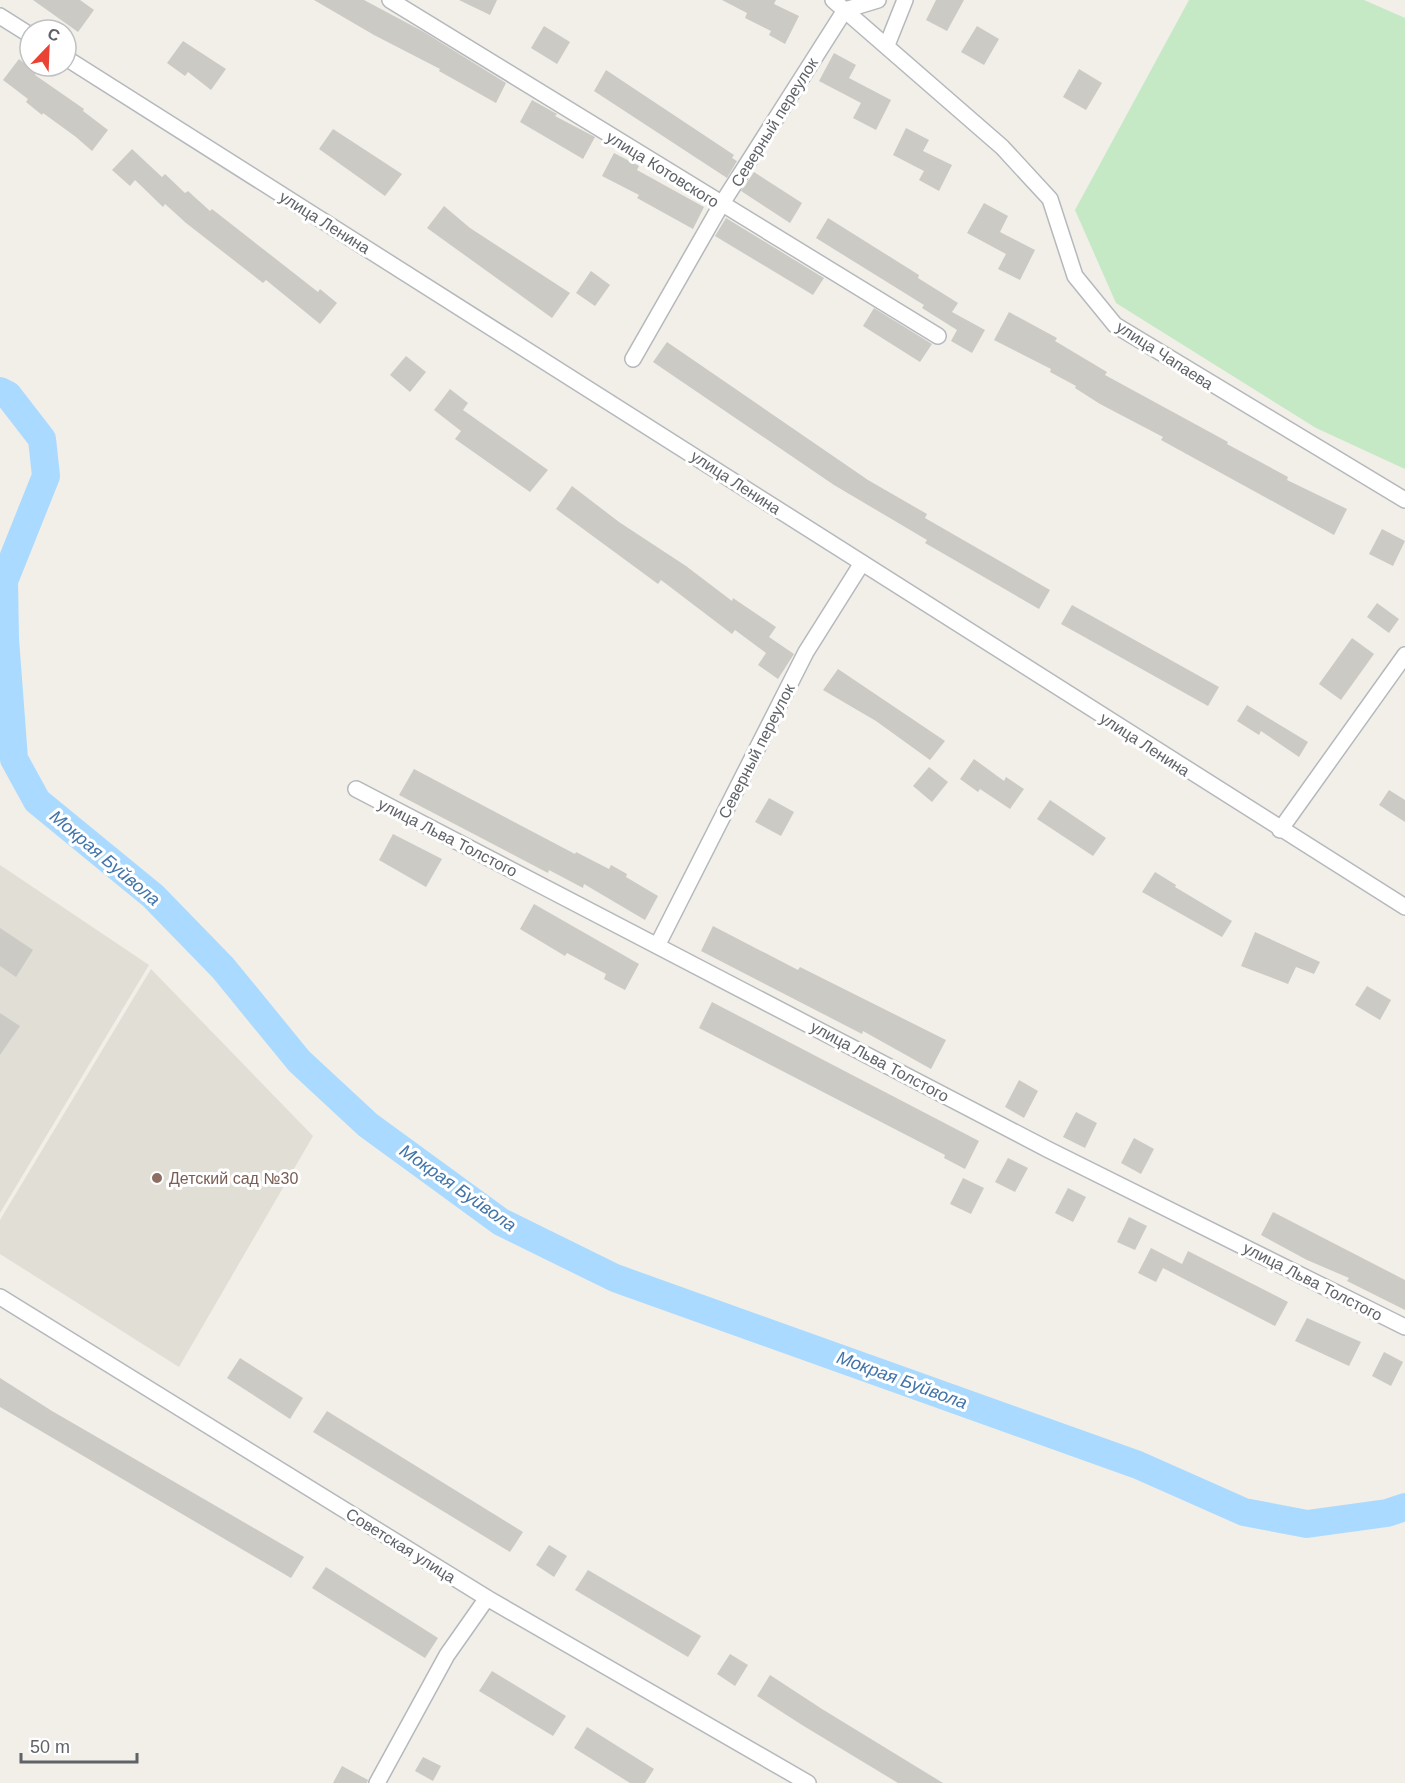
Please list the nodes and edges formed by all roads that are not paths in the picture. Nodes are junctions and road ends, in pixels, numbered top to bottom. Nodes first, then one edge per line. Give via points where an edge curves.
1 (390, 0) edge
2 (832, 0) edge
3 (878, 0) edge
4 (905, 0) edge
5 (845, 10) junction
6 (0, 16) edge
7 (18, 27) edge
8 (887, 45) junction
9 (78, 66) edge
10 (721, 205) junction
11 (938, 336) dead end
12 (633, 359) dead end
13 (1405, 500) edge
14 (862, 563) junction
15 (1405, 655) edge
16 (356, 789) dead end
17 (1280, 830) junction
18 (1405, 907) edge
19 (658, 944) junction
20 (0, 1297) edge
21 (1405, 1327) edge
22 (487, 1598) junction
23 (377, 1783) edge
24 (808, 1783) edge

1 - 10 street, улица Котовского
2 - 5 street, улица Чапаева
3 - 5 street
4 - 8 street
5 - 8 street, улица Чапаева
5 - 10 street, Северный переулок
6 - 7 street
8 - 13 street, улица Чапаева via 1002,147 1050,200 1075,276 1115,325
9 - 14 street, улица Ленина
10 - 11 street, улица Котовского
10 - 12 street, Северный переулок
14 - 17 street, улица Ленина
14 - 19 street, Северный переулок via 806,652
15 - 17 street
16 - 19 street, улица Льва Толстого
17 - 18 street, улица Ленина
19 - 21 street, улица Льва Толстого via 1049,1150
20 - 22 street, Советская улица
22 - 23 street via 447,1655
22 - 24 street, Советская улица

